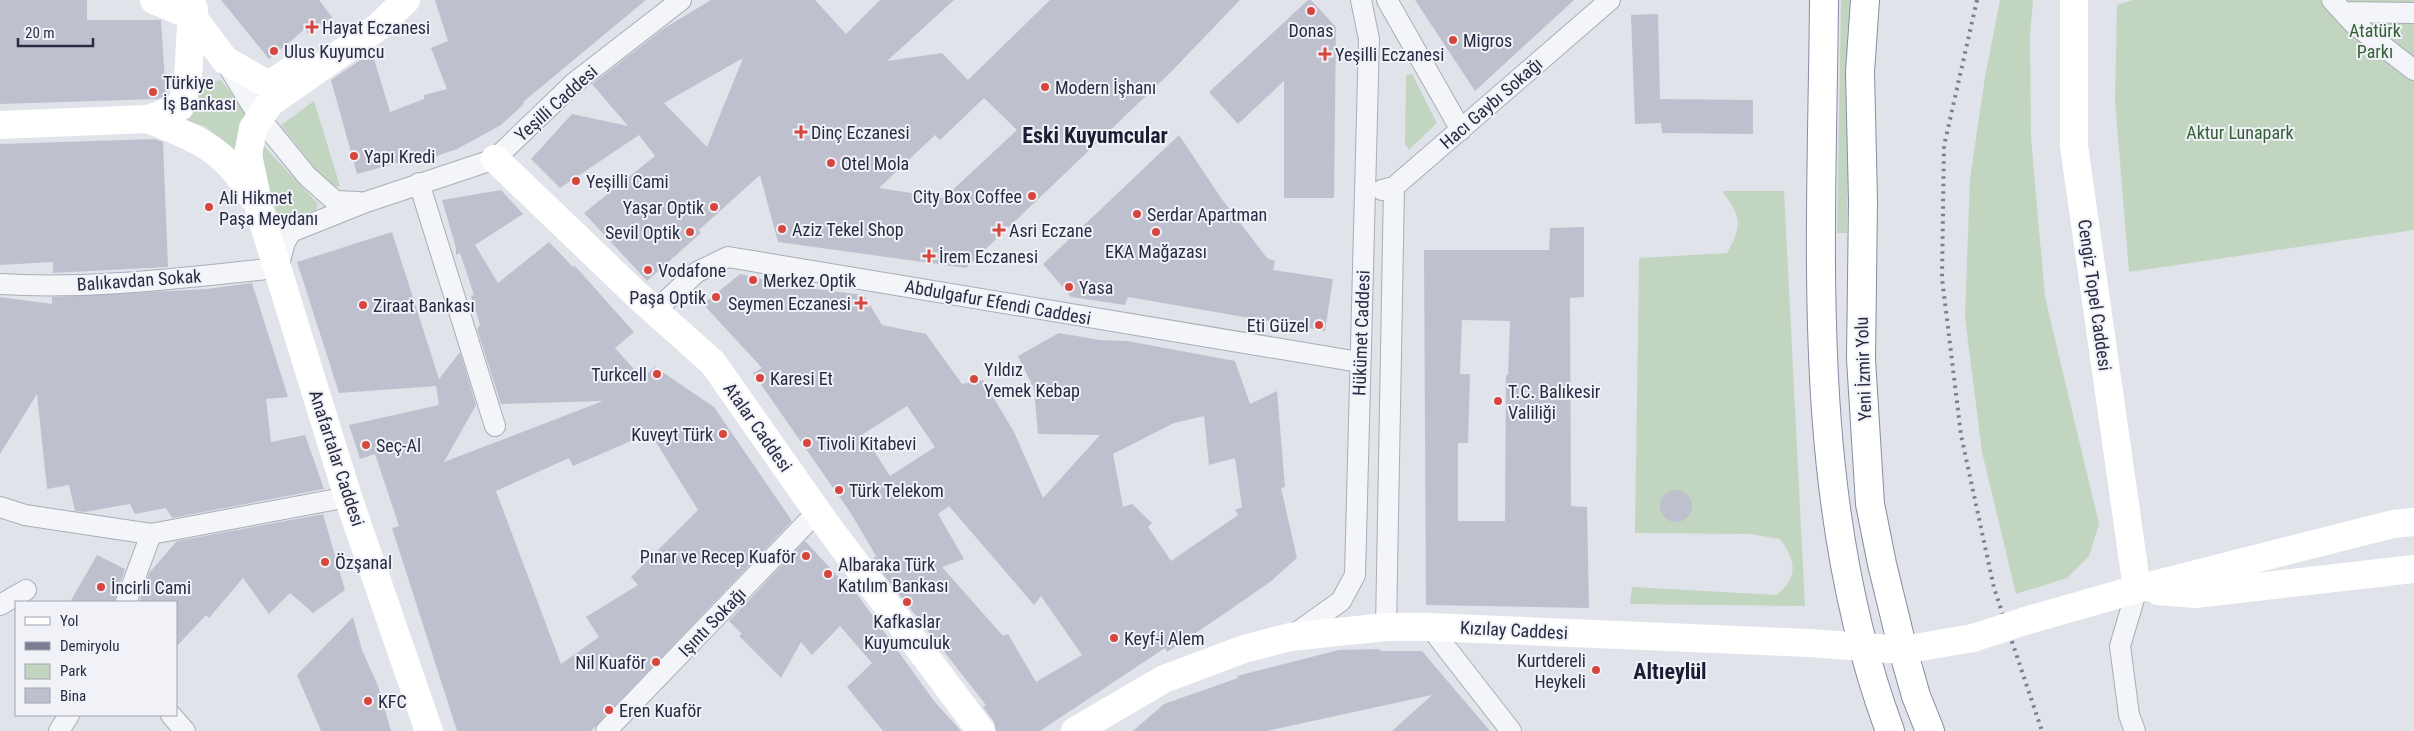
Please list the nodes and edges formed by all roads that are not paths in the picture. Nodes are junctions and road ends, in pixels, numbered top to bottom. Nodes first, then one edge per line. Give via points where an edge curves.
1 (154, 0) edge
2 (396, 0) edge
3 (406, 0) edge
4 (681, 0) edge
5 (1362, 0) edge
6 (1387, 0) edge
7 (1610, 0) edge
8 (1824, 0) edge
9 (1865, 0) edge
10 (2074, 0) edge
11 (2338, 6) edge
12 (194, 8) edge
13 (2414, 12) edge
14 (225, 60) junction
15 (2414, 70) edge
16 (259, 117) junction
17 (148, 119) junction
18 (0, 125) edge
19 (1461, 130) junction
20 (495, 159) junction
21 (419, 183) junction
22 (1394, 187) junction
23 (1366, 195) junction
24 (366, 202) junction
25 (260, 212) junction
26 (278, 268) junction
27 (0, 284) edge
28 (655, 311) junction
29 (1359, 362) junction
30 (495, 426) dead end
31 (348, 497) junction
32 (0, 507) edge
33 (817, 512) junction
34 (2414, 522) edge
35 (151, 534) junction
36 (2414, 569) edge
37 (2137, 589) junction
38 (26, 590) dead end
39 (126, 601) edge
40 (0, 605) edge
41 (1386, 627) junction
42 (1430, 627) junction
43 (1290, 637) junction
44 (1862, 648) junction
45 (1903, 650) junction
46 (68, 716) edge
47 (172, 716) edge
48 (1508, 730) edge
49 (59, 731) edge
50 (185, 731) edge
51 (429, 731) edge
52 (606, 731) edge
53 (981, 731) edge
54 (1075, 731) edge
55 (1890, 731) edge
56 (1930, 731) edge
57 (2135, 731) edge

1 - 12 main road
2 - 14 main road via 275,81 265,83
3 - 16 main road via 378,27 270,103
4 - 20 street, Yeşilli Caddesi via 574,83
5 - 23 street, Hükümet Caddesi via 1369,39
6 - 19 street
7 - 19 street, Hacı Gaybı Sokağı
8 - 44 main road via 1824,416 1836,514
9 - 45 main road, Yeni İzmir Yolu via 1860,72 1861,358 1870,504
10 - 37 main road, Cengiz Topel Caddesi via 2074,146
11 - 13 street
11 - 15 street via 2354,23
12 - 14 main road
12 - 17 main road via 191,65 180,107
14 - 16 street
16 - 24 street via 307,176 335,201
16 - 25 main road via 253,128 248,155
17 - 18 main road
17 - 25 main road via 184,132 206,145 231,166
19 - 22 street, Hacı Gaybı Sokağı
20 - 21 street, Yeşilli Caddesi
20 - 28 main road, Atalar Caddesi
21 - 24 street, Yeşilli Caddesi
21 - 30 street
22 - 23 street, Hacı Gaybı Sokağı
22 - 41 street
23 - 29 street, Hükümet Caddesi
24 - 26 street, Yeşilli Caddesi via 291,232
25 - 26 main road, Anafartalar Caddesi
26 - 27 street, Balıkavdan Sokak via 121,283
26 - 31 main road, Anafartalar Caddesi
28 - 29 street, Abdulgafur Efendi Caddesi via 697,272 728,257
28 - 33 main road, Atalar Caddesi via 713,363
29 - 43 street, Hükümet Caddesi via 1354,575 1341,601
31 - 35 street
31 - 51 main road, Anafartalar Caddesi
32 - 35 street via 25,515
33 - 52 street, Işıntı Sokağı
33 - 53 main road, Atalar Caddesi
34 - 37 main road, Kızılay Caddesi via 2393,524
35 - 39 street
36 - 37 main road via 2195,594
37 - 45 main road, Kızılay Caddesi, bridge via 1973,638
37 - 57 street via 2120,646 2129,715
38 - 40 street
41 - 42 main road, Kızılay Caddesi
41 - 43 main road, Kızılay Caddesi
42 - 44 main road, Kızılay Caddesi
42 - 48 street
43 - 54 main road, Kızılay Caddesi via 1244,649 1164,679
44 - 45 main road, Kızılay Caddesi
44 - 55 main road
45 - 56 main road, Yeni İzmir Yolu
46 - 49 street
47 - 50 street

